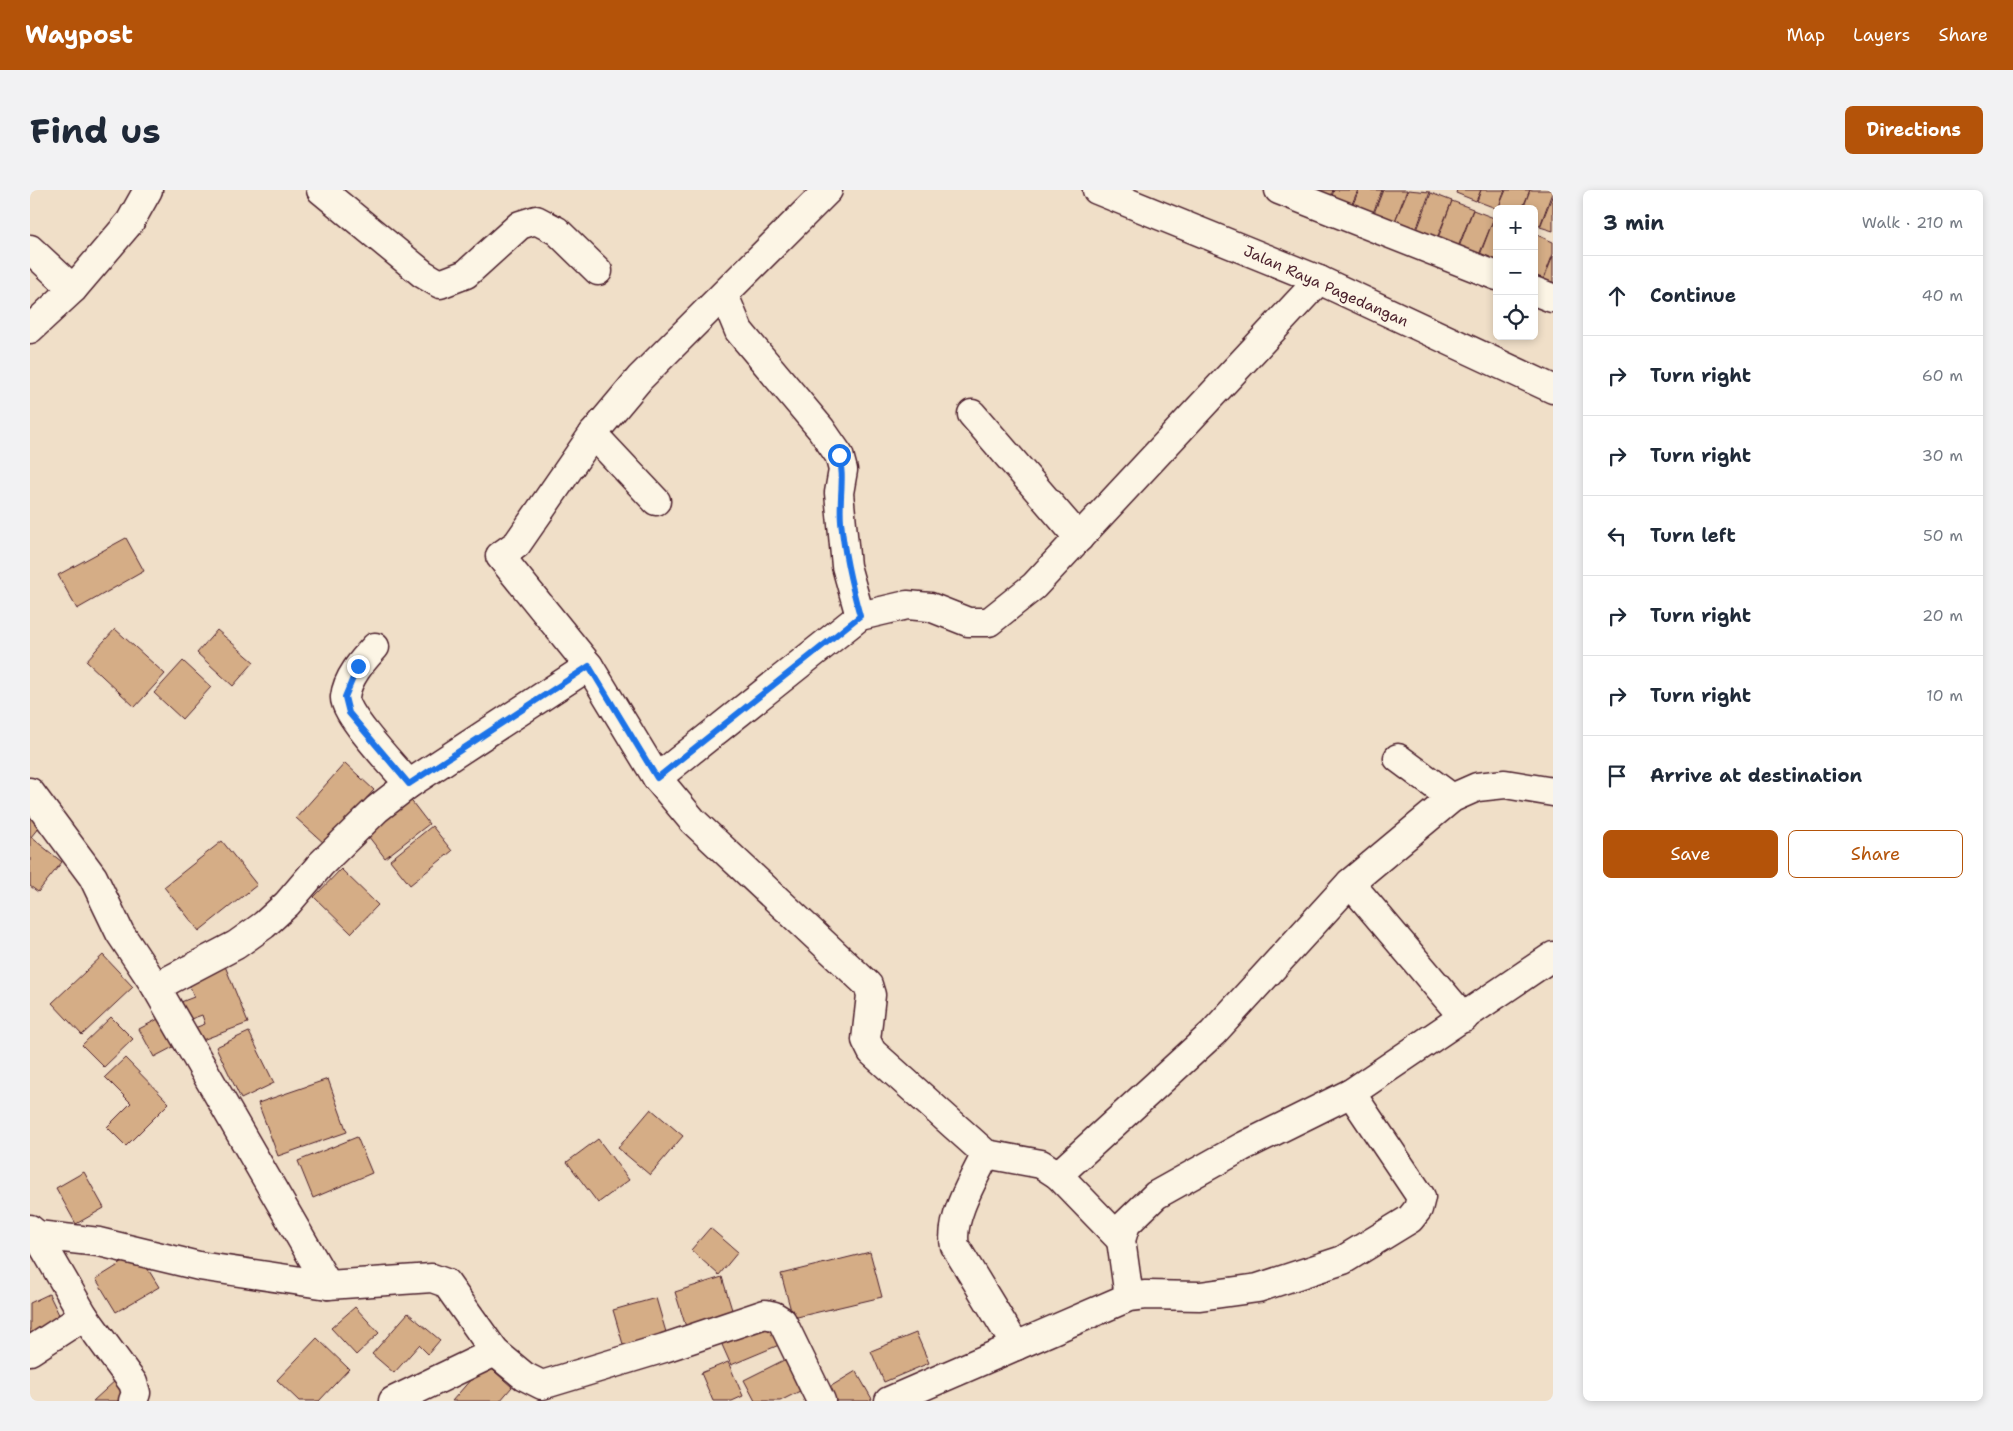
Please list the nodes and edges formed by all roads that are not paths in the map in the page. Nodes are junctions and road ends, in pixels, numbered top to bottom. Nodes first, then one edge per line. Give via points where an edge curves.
1 (148, 190) edge
2 (321, 190) edge
3 (828, 190) edge
4 (1097, 190) edge
5 (1279, 190) edge
6 (30, 249) edge
7 (598, 271) dead end
8 (1493, 274) edge
9 (1319, 280) junction
10 (73, 290) junction
11 (724, 295) junction
12 (30, 329) edge
13 (1553, 389) edge
14 (972, 414) dead end
15 (593, 434) junction
16 (656, 501) dead end
17 (1079, 538) junction
18 (860, 616) junction
19 (375, 647) dead end
20 (589, 666) junction
21 (1398, 758) dead end
22 (657, 778) junction
23 (409, 784) junction
24 (30, 792) edge
25 (1553, 792) edge
26 (1452, 798) junction
27 (1350, 883) junction
28 (1553, 956) edge
29 (156, 987) junction
30 (1464, 1018) junction
31 (1351, 1093) junction
32 (986, 1154) junction
33 (1058, 1175) junction
34 (33, 1232) edge
35 (1121, 1240) junction
36 (328, 1285) junction
37 (1129, 1297) junction
38 (84, 1316) junction
39 (1016, 1346) junction
40 (30, 1351) edge
41 (495, 1352) junction
42 (133, 1401) edge
43 (393, 1401) edge
44 (821, 1401) edge
45 (889, 1401) edge

1 - 10 street via 130,222
2 - 7 street via 423,274 440,284 466,274 520,225 536,220 556,231
3 - 11 street
4 - 9 street, Jalan Raya Pagedangan
5 - 8 street
6 - 10 street
9 - 13 street, Jalan Raya Pagedangan
9 - 17 street
10 - 12 street
11 - 15 street via 646,372
11 - 18 street via 739,331 839,455 843,470 839,493 846,566
14 - 17 street
15 - 16 street
15 - 20 street via 517,544 500,556
17 - 18 street via 1034,586 989,622 968,622 930,607 906,605
18 - 22 street
19 - 23 street via 358,666 345,697 349,713
20 - 22 street
20 - 23 street
21 - 26 street
22 - 32 street via 693,821 868,985 871,995 866,1040 872,1052
23 - 29 street via 377,809 264,925 236,945
24 - 29 street via 93,877 120,933
25 - 26 street via 1505,784 1477,787
26 - 27 street
27 - 30 street
27 - 33 street via 1213,1034
28 - 30 street
29 - 36 street
30 - 31 street
31 - 35 street via 1242,1147 1156,1195 1126,1224
31 - 37 street via 1421,1197 1418,1209 1410,1219 1343,1260 1258,1288 1200,1296
32 - 33 street via 1041,1164
32 - 39 street via 967,1194 953,1236 960,1255
33 - 35 street
34 - 36 street via 99,1242 198,1266
34 - 38 street
35 - 37 street
36 - 41 street via 432,1278 446,1283
37 - 39 street
38 - 40 street
38 - 42 street via 133,1383 136,1393
39 - 45 street
41 - 43 street
41 - 44 street via 524,1376 542,1385 765,1314 782,1321

